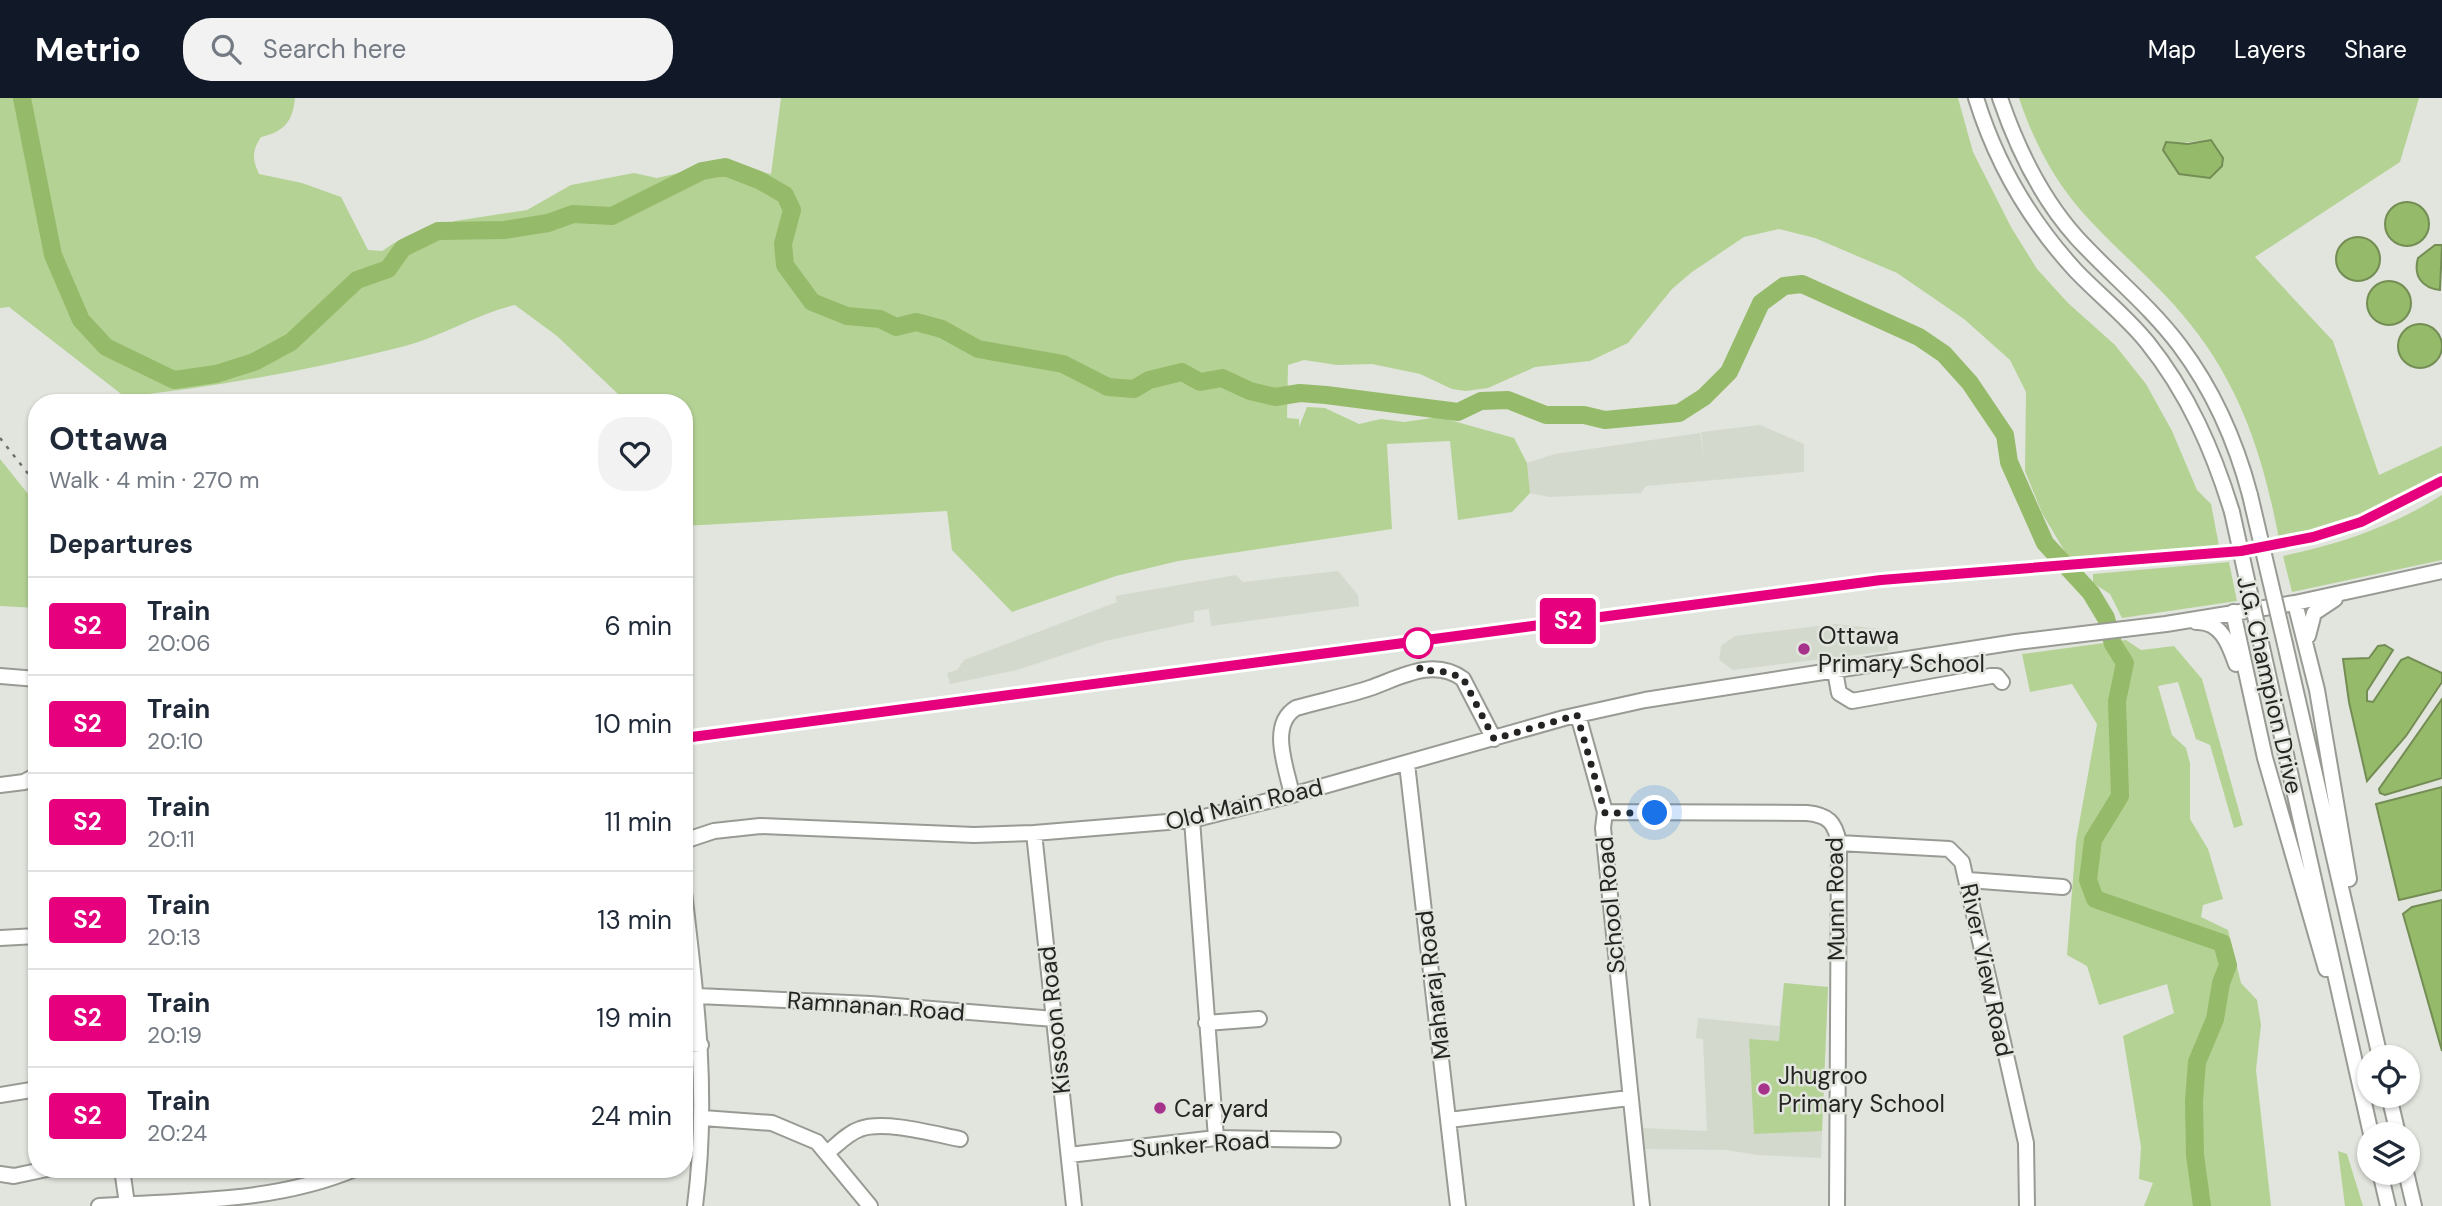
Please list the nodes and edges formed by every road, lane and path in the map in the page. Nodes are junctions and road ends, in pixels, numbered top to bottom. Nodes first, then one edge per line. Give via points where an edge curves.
1 (1976, 98) edge
2 (2000, 98) edge
3 (2442, 571) edge
4 (2349, 591) junction
5 (2295, 603) junction
6 (2233, 612) junction
7 (2166, 624) junction
8 (2309, 649) junction
9 (1835, 671) junction
10 (0, 677) edge
11 (28, 679) edge
12 (2002, 682) dead end
13 (2252, 701) junction
14 (1579, 721) junction
15 (1494, 739) junction
16 (1407, 764) junction
17 (28, 780) edge
18 (0, 785) edge
19 (1292, 795) junction
20 (1605, 813) junction
21 (1192, 820) junction
22 (1034, 833) junction
23 (693, 838) edge
24 (1839, 843) junction
25 (1968, 880) junction
26 (2063, 887) dead end
27 (28, 936) edge
28 (0, 938) edge
29 (2354, 938) junction
30 (693, 964) edge
31 (697, 996) junction
32 (2343, 1009) junction
33 (1054, 1019) junction
34 (1259, 1019) dead end
35 (1206, 1023) junction
36 (693, 1045) edge
37 (701, 1045) junction
38 (2377, 1045) edge
39 (28, 1090) edge
40 (0, 1095) edge
41 (1629, 1098) junction
42 (703, 1118) junction
43 (1449, 1120) junction
44 (2368, 1122) edge
45 (1216, 1138) junction
46 (960, 1139) dead end
47 (1333, 1140) dead end
48 (828, 1152) junction
49 (1069, 1154) junction
50 (28, 1172) edge
51 (0, 1174) edge
52 (123, 1178) edge
53 (333, 1178) edge
54 (2383, 1185) edge
55 (2409, 1185) edge
56 (127, 1204) junction
57 (99, 1206) edge
58 (695, 1206) edge
59 (870, 1206) edge
60 (1074, 1206) edge
61 (1458, 1206) edge
62 (1642, 1206) edge
63 (1837, 1206) edge
64 (2027, 1206) edge
65 (2388, 1206) edge
66 (2414, 1206) edge

1 - 32 street, J.G. Champion Drive, bridge via 2005,170 2048,238 2146,340 2181,389 2213,452 2232,512
2 - 29 street, J.G. Champion Drive, bridge via 2023,154 2054,207 2195,367 2222,417 2250,495
3 - 4 street
4 - 5 street
4 - 8 street via 2314,613
5 - 6 street
5 - 8 street
6 - 7 street
6 - 13 street
7 - 9 street, Old Main Road
7 - 13 street via 2202,622 2219,630
8 - 29 street via 2354,913
9 - 12 street via 1839,693 1852,701 1991,676
9 - 14 street, Old Main Road via 1594,711
10 - 11 street
13 - 32 street via 2316,938
14 - 15 street, Old Main Road
14 - 20 street, School Road
15 - 16 street, Old Main Road
15 - 19 street via 1463,678 1434,670 1405,674 1287,714 1281,734
16 - 19 street, Old Main Road
16 - 43 street, Maharaj Road
17 - 18 street
19 - 21 street, Old Main Road
20 - 24 street, Munn Road via 1820,814 1832,822
20 - 41 street, School Road
21 - 22 street, Old Main Road
21 - 35 street
22 - 23 street, Old Main Road via 974,835 760,826
22 - 33 street, Kissoon Road
24 - 25 street, River View Road via 1949,849 1962,862
24 - 63 street, Munn Road
25 - 26 street
25 - 64 street, River View Road via 2026,1143
27 - 28 street
29 - 38 street, J.G. Champion Drive
30 - 31 street
31 - 33 street, Ramnanan Road
31 - 37 street
32 - 44 street, J.G. Champion Drive
33 - 49 street, Kissoon Road
34 - 35 street
35 - 45 street
36 - 37 street
37 - 42 street
39 - 40 street
41 - 43 street
41 - 62 street, School Road
42 - 48 street via 772,1123 817,1142
42 - 58 street
43 - 61 street, Maharaj Road
45 - 47 street, Sunker Road
45 - 49 street, Sunker Road
46 - 48 street via 916,1130 862,1128
48 - 59 street
49 - 60 street, Kissoon Road
50 - 51 street
52 - 56 street
53 - 56 street via 274,1194
54 - 65 street
55 - 66 street
56 - 57 street

